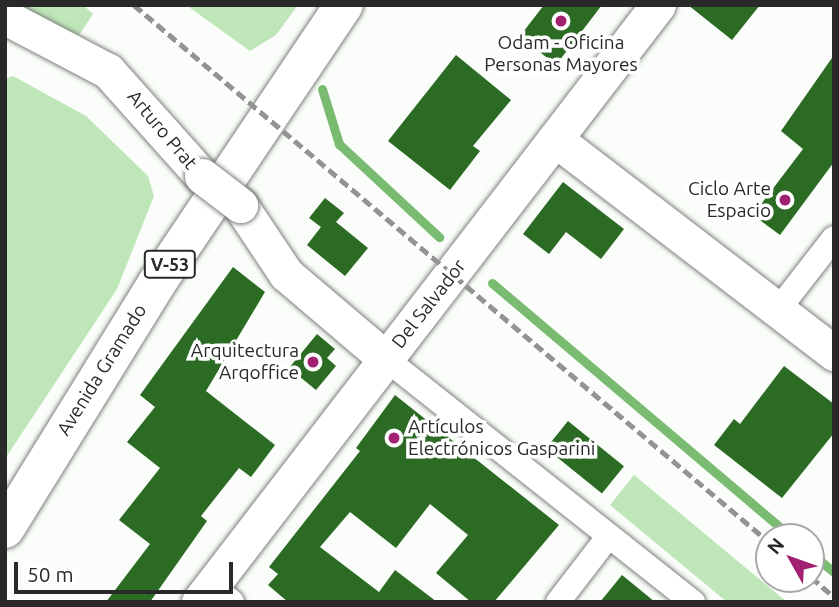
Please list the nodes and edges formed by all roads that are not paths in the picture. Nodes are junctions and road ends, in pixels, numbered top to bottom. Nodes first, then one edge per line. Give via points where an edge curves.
1 (344, 5) edge
2 (658, 5) edge
3 (5, 17) edge
4 (555, 139) junction
5 (834, 238) edge
6 (778, 310) junction
7 (834, 353) edge
8 (386, 359) junction
9 (5, 529) edge
10 (608, 537) junction
11 (214, 596) edge
12 (558, 602) edge
13 (693, 602) edge

1 - 9 main road, Avenida Gramado / V-53 via 157,283
2 - 4 street, Del Salvador
3 - 8 street, Arturo Prat, bridge via 108,71 202,176 240,205 286,274
4 - 6 street
4 - 8 street, Del Salvador
5 - 6 street
6 - 7 street
8 - 10 street
8 - 11 street, Del Salvador
10 - 12 street
10 - 13 street

